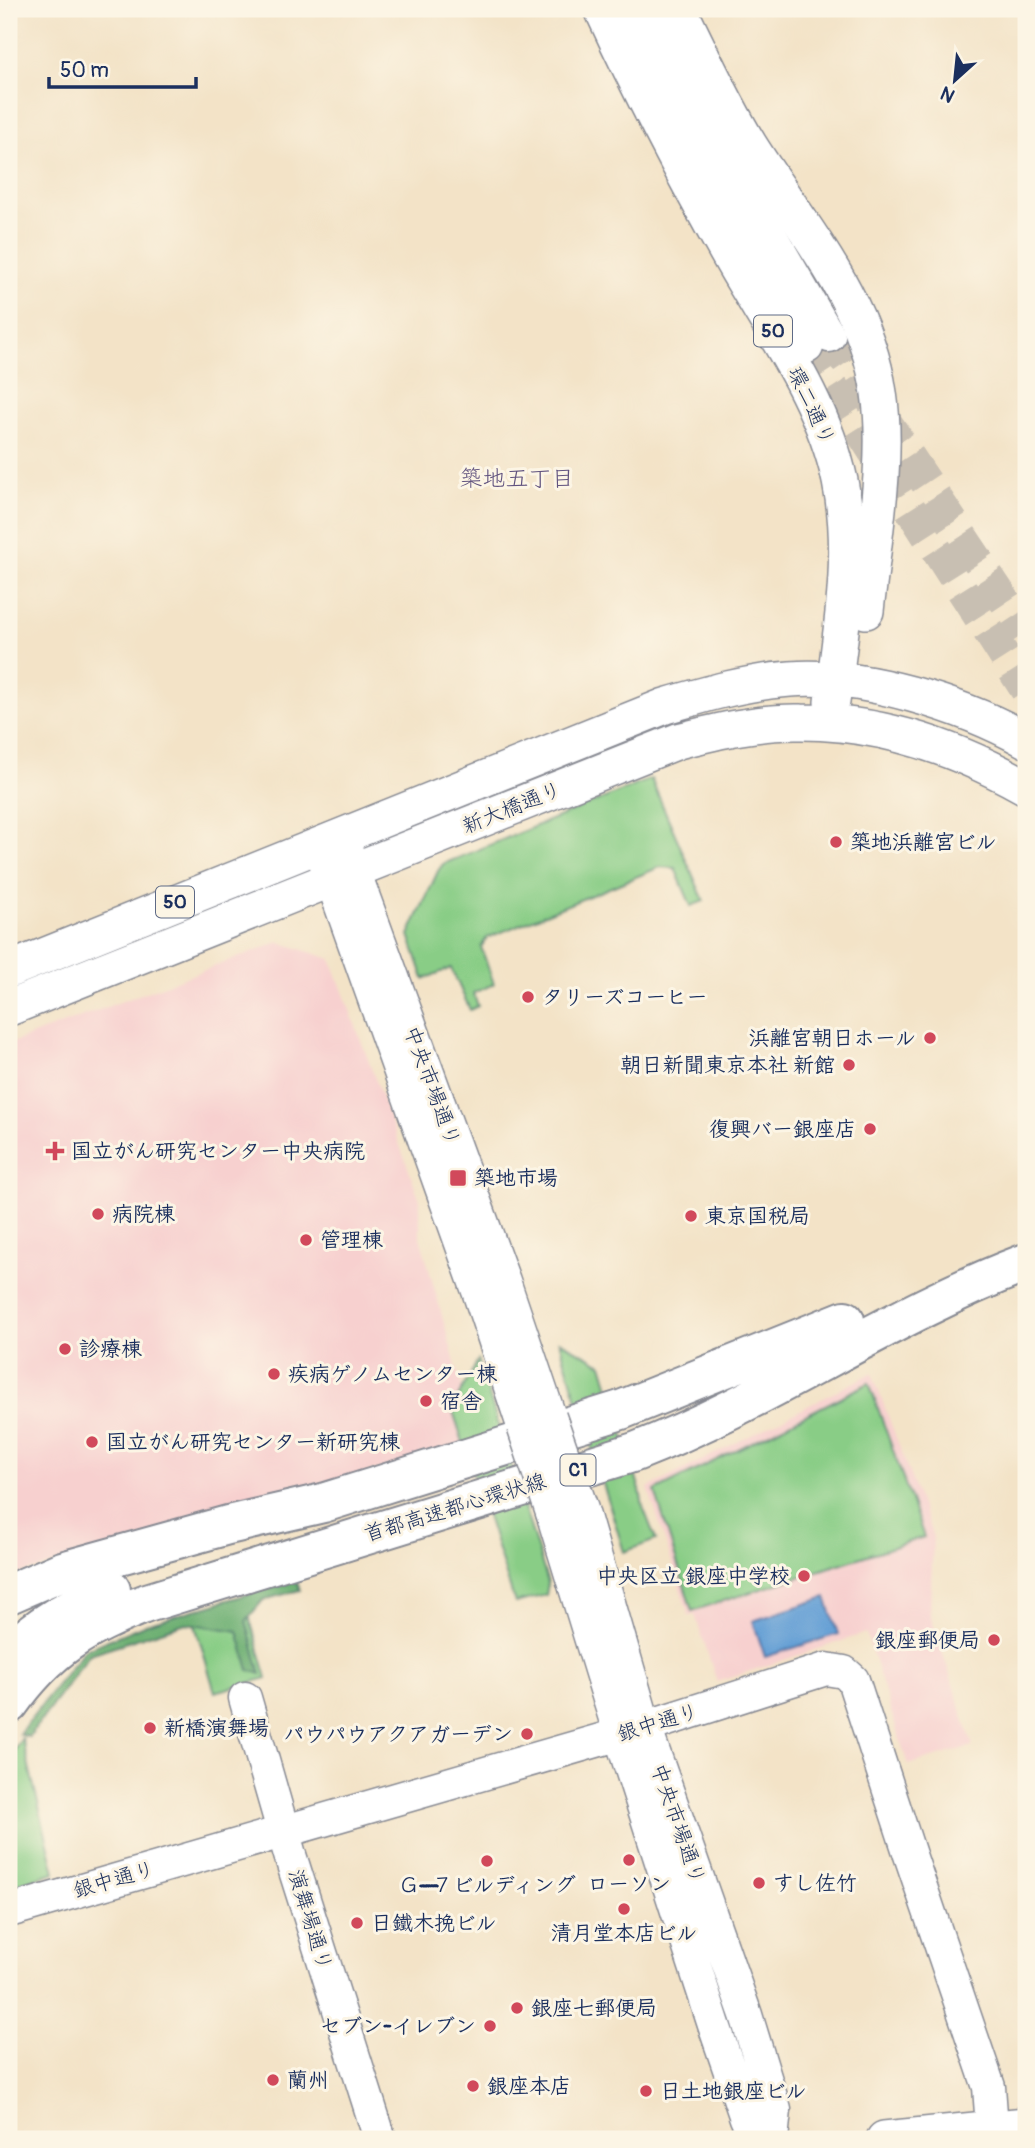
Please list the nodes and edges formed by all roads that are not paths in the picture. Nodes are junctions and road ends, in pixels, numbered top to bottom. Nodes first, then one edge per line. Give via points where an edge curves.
1 (602, 9) edge
2 (625, 9) edge
3 (652, 9) edge
4 (679, 9) edge
5 (847, 682) junction
6 (842, 724) junction
7 (1026, 740) edge
8 (1026, 787) edge
9 (330, 839) junction
10 (343, 875) junction
11 (9, 970) edge
12 (9, 1008) edge
13 (1026, 1235) edge
14 (1026, 1263) edge
15 (845, 1320) junction
16 (9, 1594) edge
17 (12, 1690) edge
18 (245, 1698) dead end
19 (633, 1731) junction
20 (283, 1831) junction
21 (9, 1911) edge
22 (1026, 2115) edge
23 (1009, 2126) edge
24 (380, 2139) edge
25 (762, 2139) edge
26 (772, 2139) edge
27 (884, 2139) edge

1 - 5 main road, 環二通り / 50 via 674,157 804,385 827,436 841,483 846,537
2 - 3 street, 環二通り via 700,164 744,242 818,341
4 - 5 main road, 環二通り / 50 via 748,143 859,321 875,370 881,446
5 - 6 main road, 環二通り / 50
5 - 7 main road, 新大橋通り / 50 via 964,711
5 - 9 main road, 新大橋通り / 50 via 801,678 763,682 665,706
6 - 8 main road, 新大橋通り / 50 via 932,744
6 - 10 main road, 新大橋通り / 50 via 766,724 678,741
9 - 10 street, 中央市場通り
9 - 11 main road, 新大橋通り / 50
10 - 12 main road, 新大橋通り / 50
10 - 19 street, 中央市場通り, bridge via 504,1281 536,1422
13 - 15 highway, 首都高速都心環状線
14 - 17 highway, 首都高速都心環状線 / C1 via 922,1308 707,1421 648,1447 107,1618 57,1649
15 - 16 highway via 621,1410 323,1503 62,1571
15 - 17 highway, 首都高速都心環状線 via 707,1395 625,1433 119,1587 37,1628
18 - 20 street, 演舞場通り
19 - 20 street, 銀中通り
19 - 23 street, 銀中通り via 826,1669 845,1672 853,1680 989,2087
19 - 25 street, 中央市場通り via 746,2118
19 - 26 street, 中央市場通り via 746,2015 775,2110
20 - 21 street, 銀中通り
20 - 24 street, 演舞場通り
22 - 23 main road
23 - 27 main road

